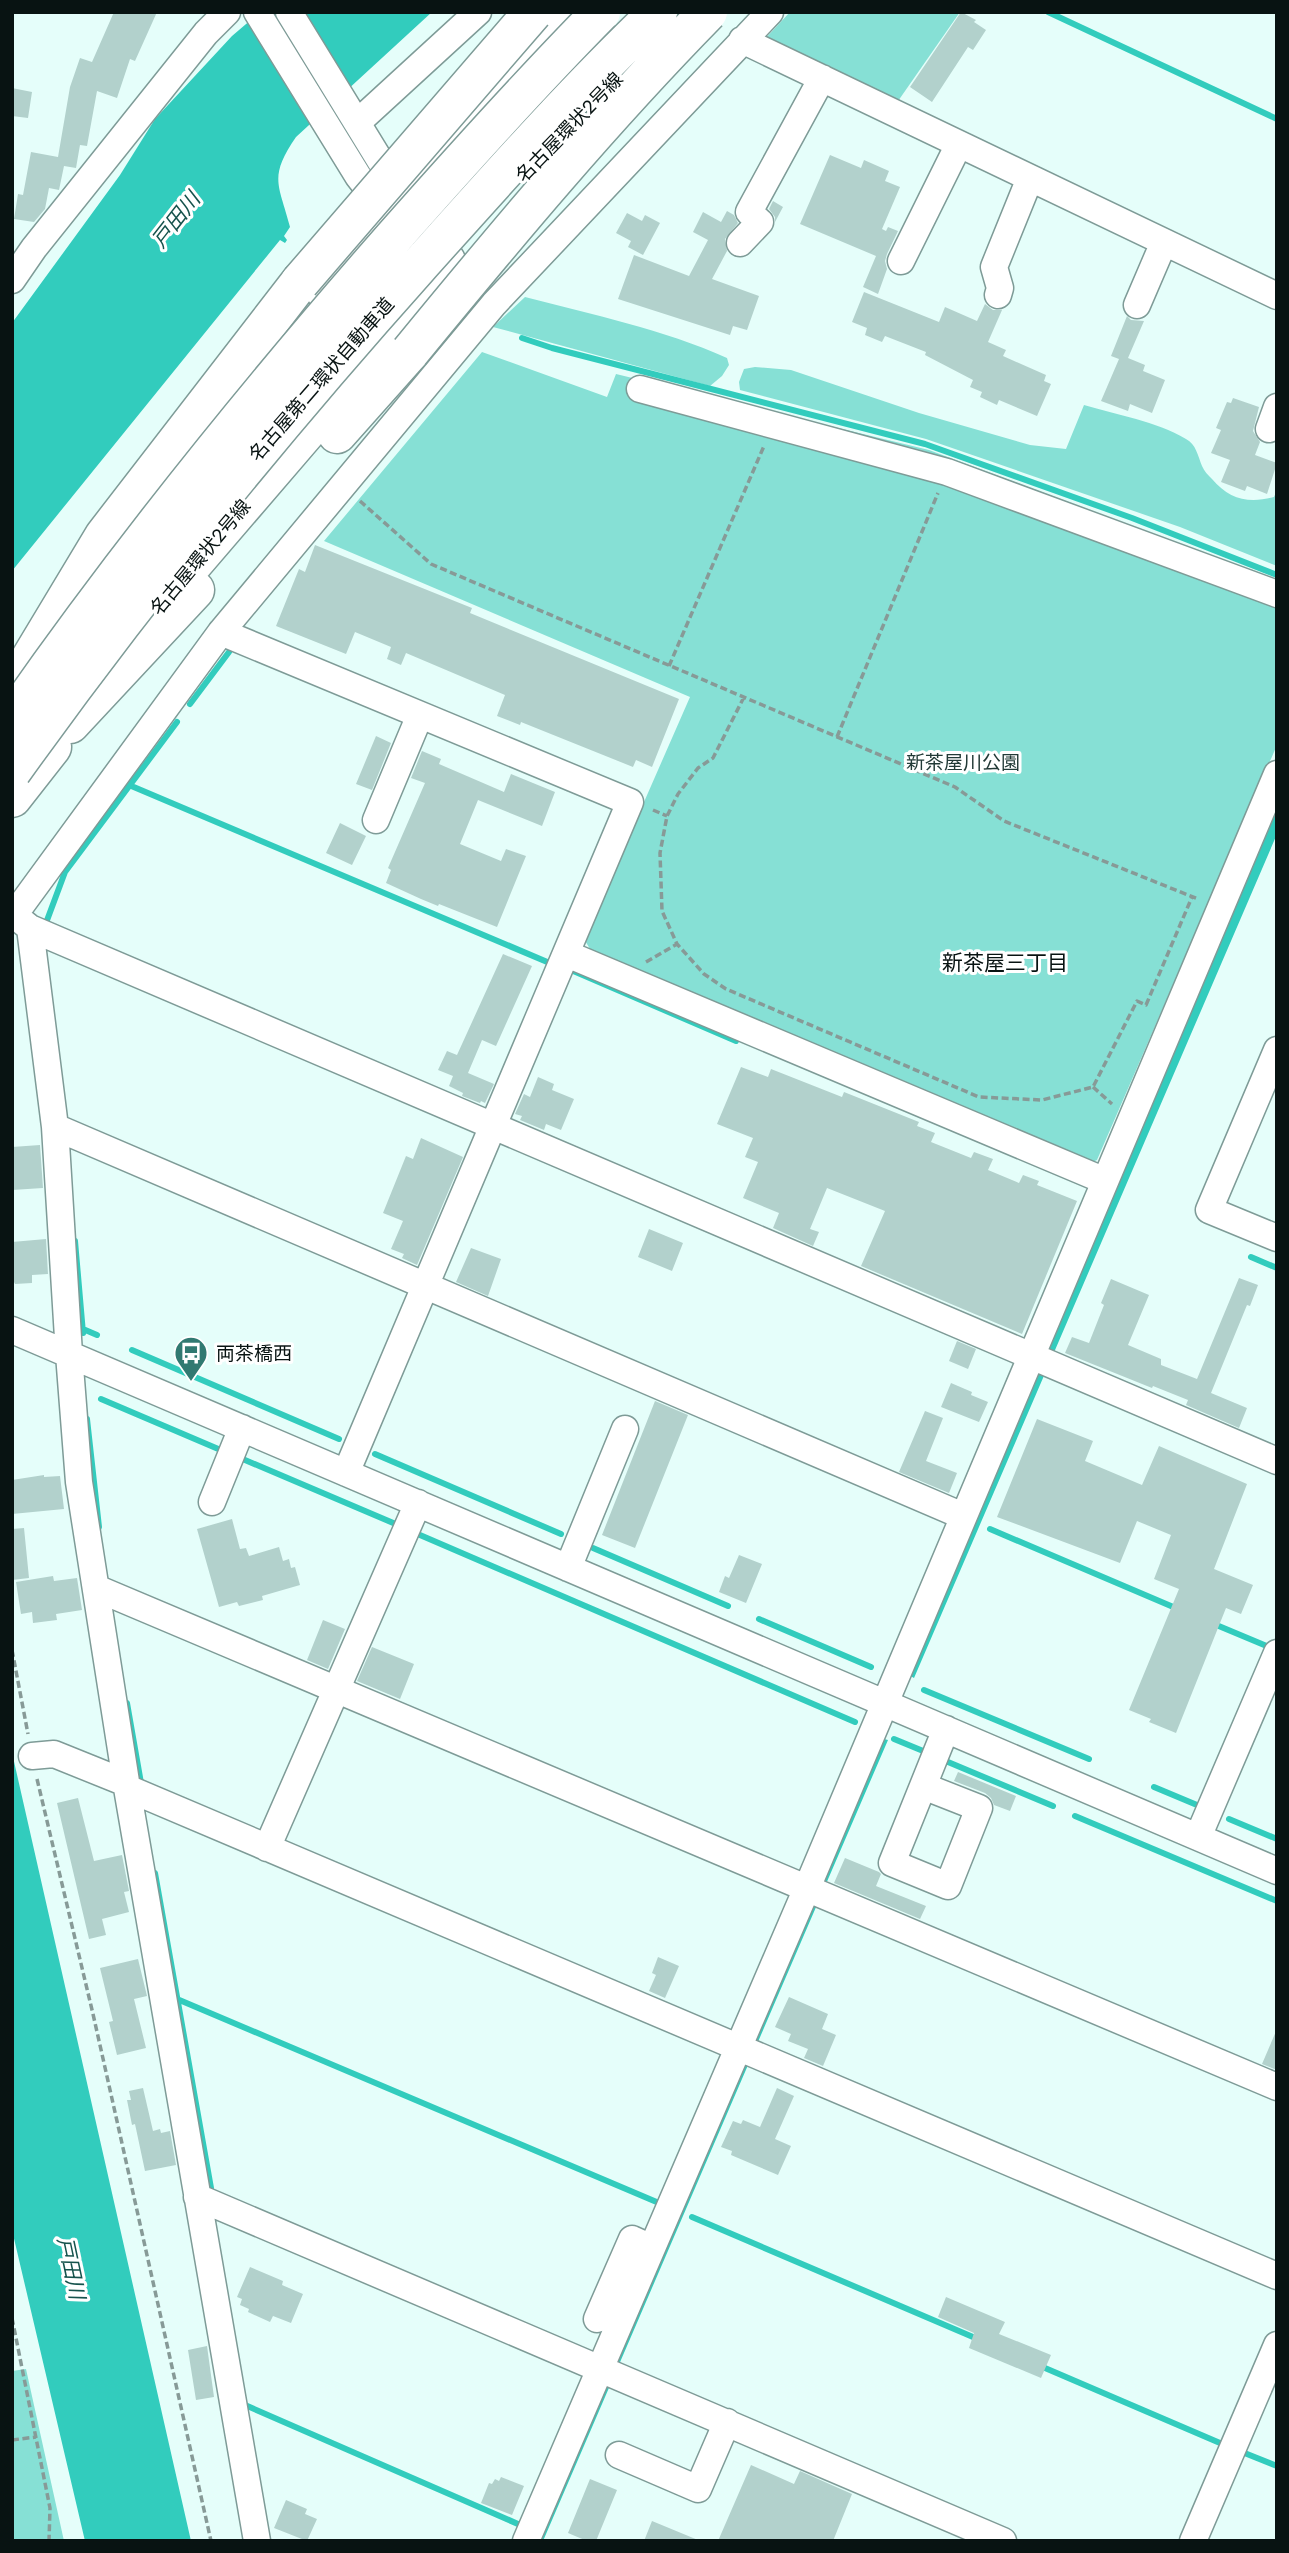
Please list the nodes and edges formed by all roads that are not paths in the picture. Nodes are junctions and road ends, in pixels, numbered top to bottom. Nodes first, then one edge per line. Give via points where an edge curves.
1 (227, 12) edge
2 (257, 12) edge
3 (289, 12) edge
4 (478, 12) edge
5 (533, 12) edge
6 (556, 12) edge
7 (601, 12) edge
8 (658, 12) edge
9 (680, 12) edge
10 (708, 12) edge
11 (770, 12) edge
12 (742, 40) junction
13 (822, 78) junction
14 (357, 120) junction
15 (959, 144) junction
16 (1030, 178) junction
17 (396, 202) junction
18 (1164, 242) junction
19 (740, 243) dead end
20 (23, 247) edge
21 (901, 261) dead end
22 (445, 262) junction
23 (12, 280) edge
24 (998, 295) dead end
25 (1277, 296) edge
26 (494, 304) junction
27 (1138, 305) dead end
28 (640, 389) dead end
29 (1277, 594) edge
30 (221, 632) junction
31 (12, 689) edge
32 (420, 715) junction
33 (12, 719) edge
34 (70, 724) junction
35 (12, 771) edge
36 (1277, 774) edge
37 (12, 798) edge
38 (376, 821) dead end
39 (30, 928) junction
40 (567, 954) junction
41 (1277, 1050) edge
42 (495, 1126) junction
43 (55, 1127) junction
44 (1104, 1180) junction
45 (1277, 1238) edge
46 (426, 1286) junction
47 (12, 1330) edge
48 (69, 1354) junction
49 (1040, 1360) junction
50 (242, 1428) junction
51 (625, 1429) dead end
52 (1277, 1461) edge
53 (346, 1473) junction
54 (212, 1502) dead end
55 (418, 1503) junction
56 (963, 1516) junction
57 (568, 1568) junction
58 (96, 1588) junction
59 (1277, 1653) edge
60 (336, 1689) junction
61 (884, 1702) junction
62 (946, 1729) junction
63 (32, 1756) road end
64 (126, 1786) junction
65 (923, 1786) dead end
66 (1198, 1837) junction
67 (267, 1848) junction
68 (1277, 1871) edge
69 (815, 1891) junction
70 (746, 2051) junction
71 (1277, 2088) edge
72 (197, 2197) junction
73 (652, 2248) junction
74 (1277, 2276) edge
75 (597, 2319) dead end
76 (1277, 2345) edge
77 (608, 2371) junction
78 (727, 2422) junction
79 (619, 2455) dead end
80 (257, 2541) edge
81 (526, 2541) edge
82 (1003, 2541) edge
83 (1193, 2541) edge

1 - 20 street
2 - 17 street via 358,176
3 - 14 street
4 - 14 street
5 - 31 highway, bridge via 300,282 104,536
6 - 17 highway
7 - 33 highway, 名古屋第二環状自動車道, bridge via 334,305 235,425
8 - 35 highway, 名古屋第二環状自動車道, bridge via 502,173 265,442 169,560
9 - 22 highway, 名古屋環状2号線 via 507,190
10 - 34 highway, bridge via 543,191 280,499
11 - 12 street
12 - 13 street
12 - 26 street
13 - 15 street
13 - 19 street via 749,212 760,222
14 - 17 street via 381,162
15 - 16 street
15 - 21 street
16 - 18 street
16 - 24 street via 994,267
17 - 22 street
17 - 31 highway
18 - 25 street
18 - 27 street
20 - 23 street
22 - 26 street
22 - 34 highway, 名古屋環状2号線 via 162,600
26 - 30 street
28 - 29 street via 947,472
30 - 32 street
30 - 39 street via 14,915
32 - 38 street
32 - 40 street via 630,802
34 - 37 highway, 名古屋環状2号線
36 - 44 street
39 - 42 street
39 - 43 street
40 - 42 street
40 - 44 street
41 - 45 street via 1209,1210
42 - 46 street
42 - 49 street
43 - 46 street
43 - 48 street
44 - 49 street
46 - 53 street
46 - 56 street
47 - 48 street
48 - 50 street
48 - 58 street via 79,1482
49 - 52 street
49 - 56 street
50 - 53 street
50 - 54 street
51 - 57 street
53 - 55 street
55 - 57 street
55 - 60 street
56 - 61 street
57 - 61 street
58 - 60 street
58 - 64 street
59 - 66 street
60 - 67 street
60 - 69 street
61 - 62 street
61 - 69 street
62 - 65 street
62 - 66 street
63 - 64 street via 54,1755
64 - 67 street
64 - 72 street
66 - 68 street
67 - 70 street
69 - 70 street
69 - 71 street
70 - 73 street
70 - 74 street
72 - 77 street
72 - 80 street
73 - 75 street via 632,2239
73 - 77 street
76 - 83 street
77 - 78 street
77 - 81 street
78 - 79 street via 698,2489
78 - 82 street

